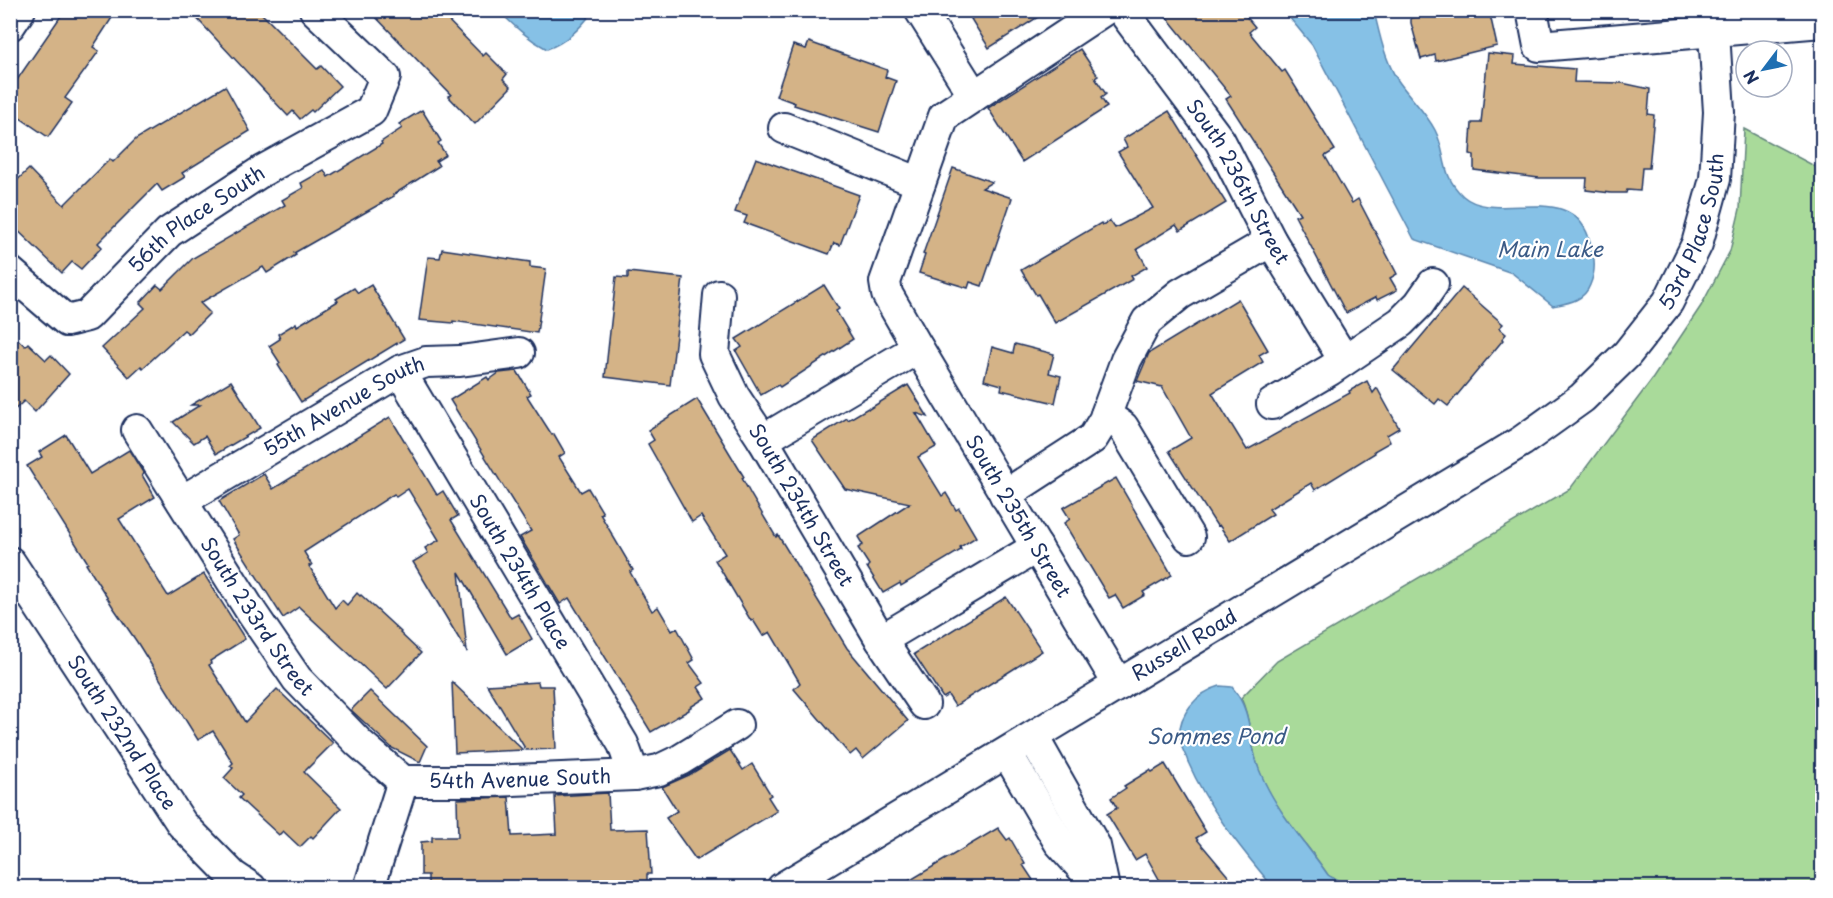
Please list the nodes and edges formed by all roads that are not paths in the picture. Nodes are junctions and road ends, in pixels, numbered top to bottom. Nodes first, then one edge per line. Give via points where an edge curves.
1 (20, 10) edge
2 (315, 10) edge
3 (920, 10) edge
4 (1104, 10) edge
5 (1122, 10) edge
6 (1532, 10) edge
7 (1712, 21) edge
8 (1822, 22) edge
9 (10, 25) edge
10 (974, 96) junction
11 (784, 128) dead end
12 (921, 183) junction
13 (1271, 241) junction
14 (10, 272) edge
15 (1433, 284) dead end
16 (719, 295) dead end
17 (918, 348) junction
18 (519, 353) dead end
19 (1344, 360) junction
20 (400, 371) junction
21 (1582, 398) joint
22 (1272, 404) dead end
23 (1106, 415) junction
24 (137, 430) dead end
25 (764, 440) junction
26 (1005, 495) junction
27 (182, 501) junction
28 (1189, 537) dead end
29 (1036, 547) junction
30 (10, 562) edge
31 (881, 640) junction
32 (1119, 685) junction
33 (924, 704) dead end
34 (737, 725) dead end
35 (1033, 737) junction
36 (1007, 753) junction
37 (634, 775) junction
38 (404, 781) junction
39 (251, 888) edge
40 (369, 888) edge
41 (782, 888) edge
42 (1102, 888) edge

1 - 9 street
2 - 14 street, 56th Place South via 385,77 371,111 262,171 169,232 87,316 67,321
3 - 10 street
4 - 10 street
5 - 13 street, South 236th Street via 1220,141
6 - 7 street via 1539,46
7 - 8 street
7 - 21 street, 53rd Place South via 1719,112 1715,179 1697,244 1668,302 1627,354
10 - 12 street via 944,116
11 - 12 street
12 - 17 street via 885,282 887,294
13 - 19 street, South 236th Street
13 - 23 street via 1180,294 1147,321 1126,360
15 - 19 street via 1401,322
16 - 25 street, South 234th Street via 714,354 734,396
17 - 25 street
17 - 26 street, South 235th Street
18 - 20 street, 55th Avenue South via 426,362
19 - 22 street
20 - 27 street, 55th Avenue South
20 - 37 street, South 234th Place via 623,744
21 - 32 street, Russell Road via 1522,441
23 - 26 street via 1094,438
23 - 28 street via 1124,427
24 - 27 street, South 233rd Street
25 - 31 street, South 234th Street
26 - 29 street, South 235th Street
27 - 38 street, South 233rd Street via 297,679 359,743
29 - 31 street
29 - 32 street, South 235th Street
30 - 39 street, South 232nd Place via 182,824 233,876
31 - 33 street, South 234th Street
32 - 35 street, Russell Road
34 - 37 street, 54th Avenue South via 680,760
35 - 36 street, Russell Road
35 - 42 street via 1095,846
36 - 41 street, Russell Road
36 - 42 street via 1059,842
37 - 38 street, 54th Avenue South
38 - 40 street, 54th Avenue South

